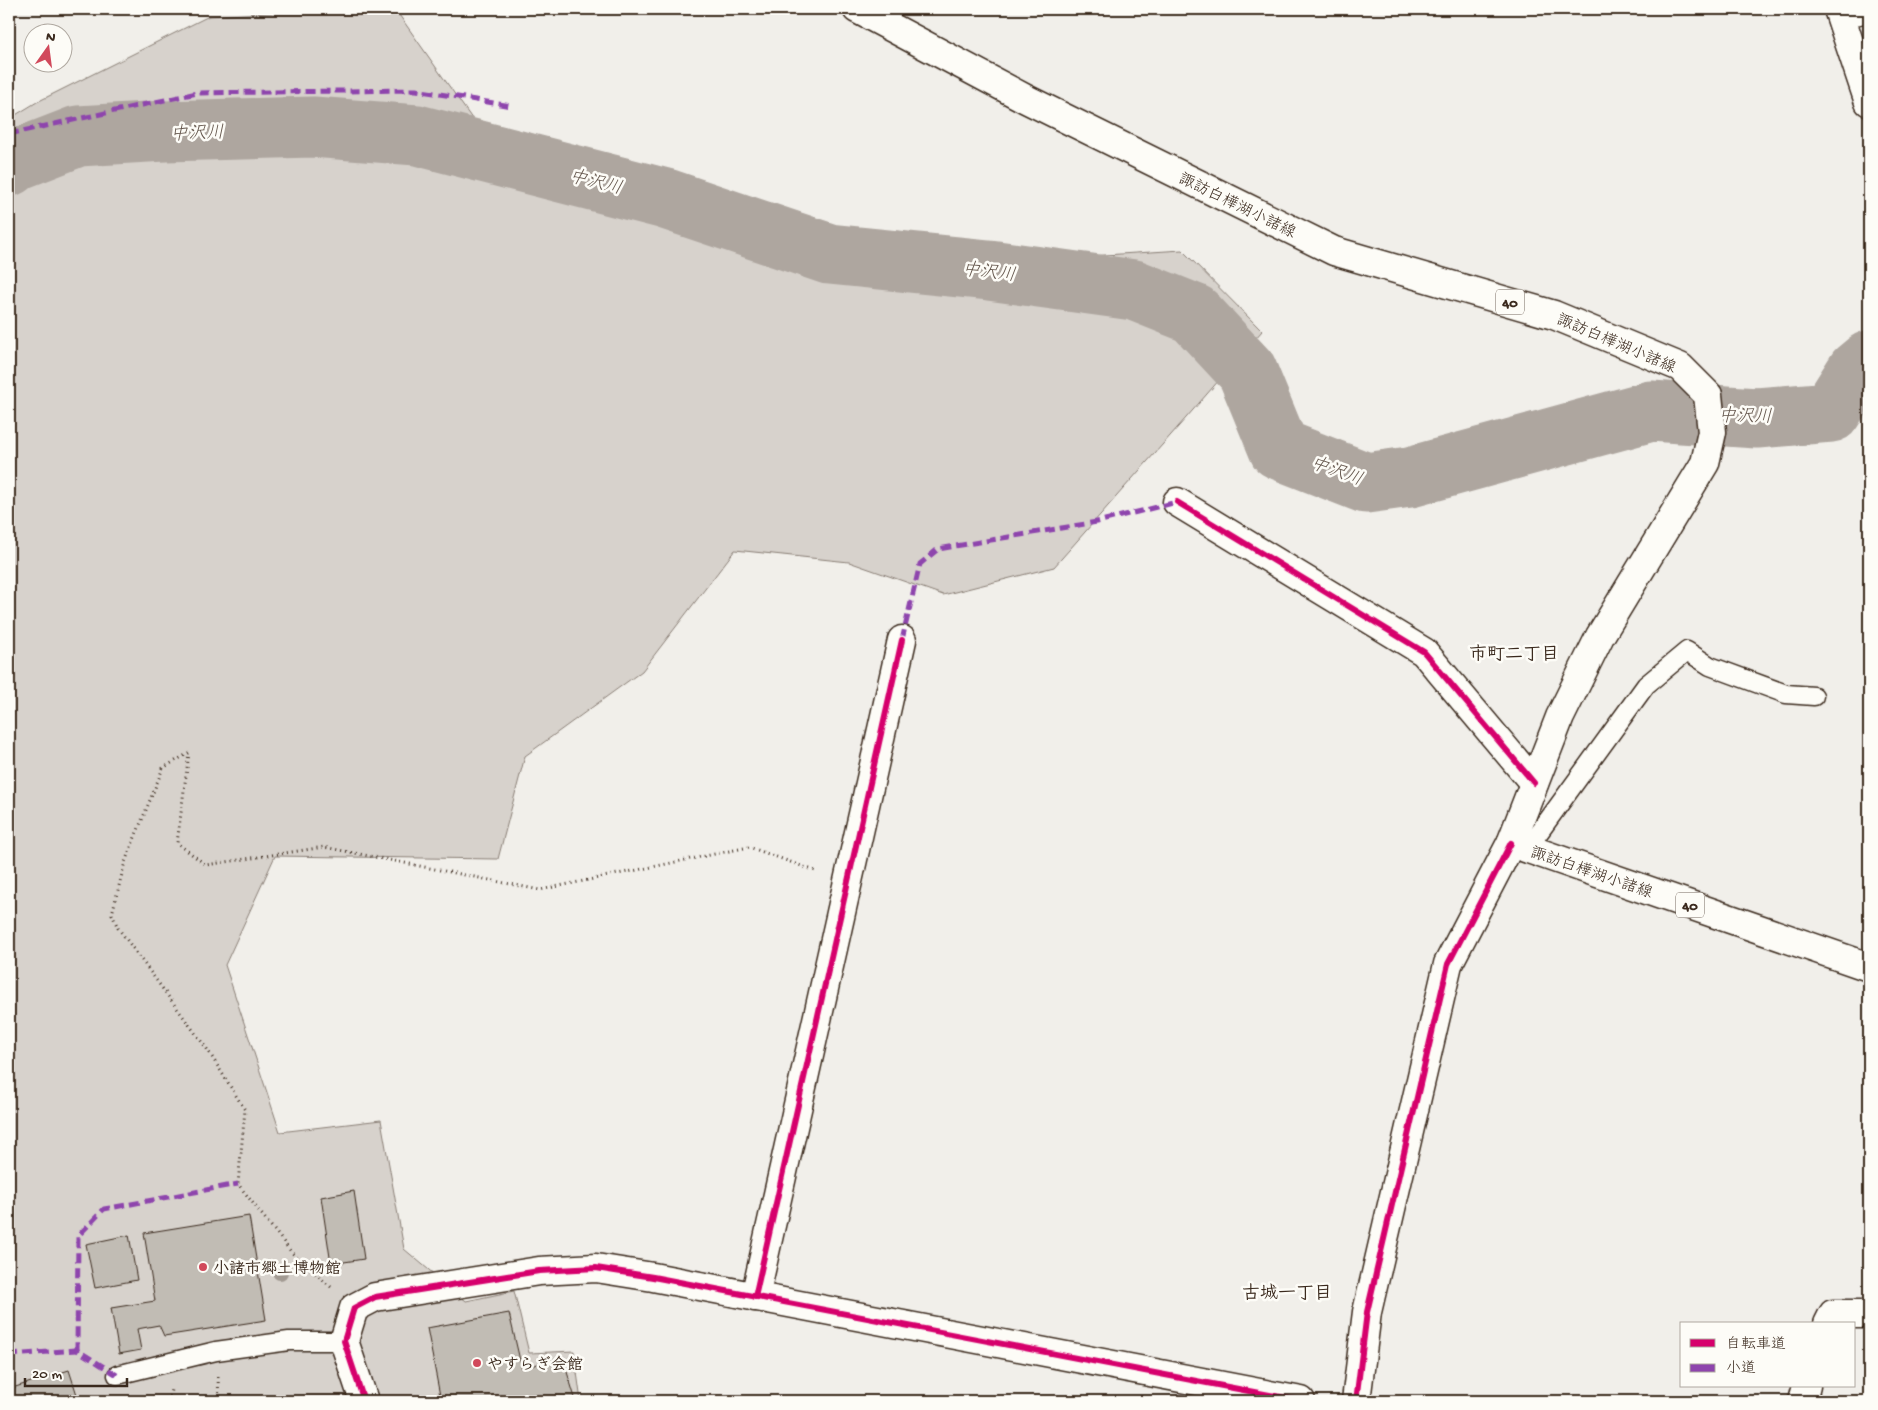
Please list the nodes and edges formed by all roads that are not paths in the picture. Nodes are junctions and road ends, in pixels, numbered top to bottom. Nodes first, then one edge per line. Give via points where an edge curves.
1 (857, 9) edge
2 (1847, 10) edge
3 (1869, 102) edge
4 (1177, 502) dead end
5 (902, 640) dead end
6 (1814, 696) dead end
7 (1534, 783) junction
8 (1519, 846) junction
9 (1869, 967) edge
10 (755, 1297) junction
11 (1869, 1314) edge
12 (1829, 1322) edge
13 (344, 1341) junction
14 (117, 1375) dead end
15 (1805, 1388) edge
16 (364, 1401) edge
17 (1301, 1401) edge
18 (1356, 1401) edge
19 (1802, 1401) edge

1 - 7 street, 諏訪白樺湖小諸線 / 40 via 1026,99 1334,251 1554,315 1680,367 1708,395 1712,432 1705,463 1600,636 1560,717
2 - 3 street
4 - 7 street via 1424,652
5 - 10 street
6 - 8 lane via 1786,694 1710,666 1687,651 1646,685
7 - 8 street, 諏訪白樺湖小諸線 / 40
8 - 9 street, 諏訪白樺湖小諸線 / 40
8 - 18 street via 1448,964 1367,1312
10 - 13 street via 596,1268 539,1271 376,1297 354,1308
10 - 17 street
11 - 12 street via 1833,1314
13 - 14 lane via 289,1341 216,1352
13 - 16 street
15 - 19 street

